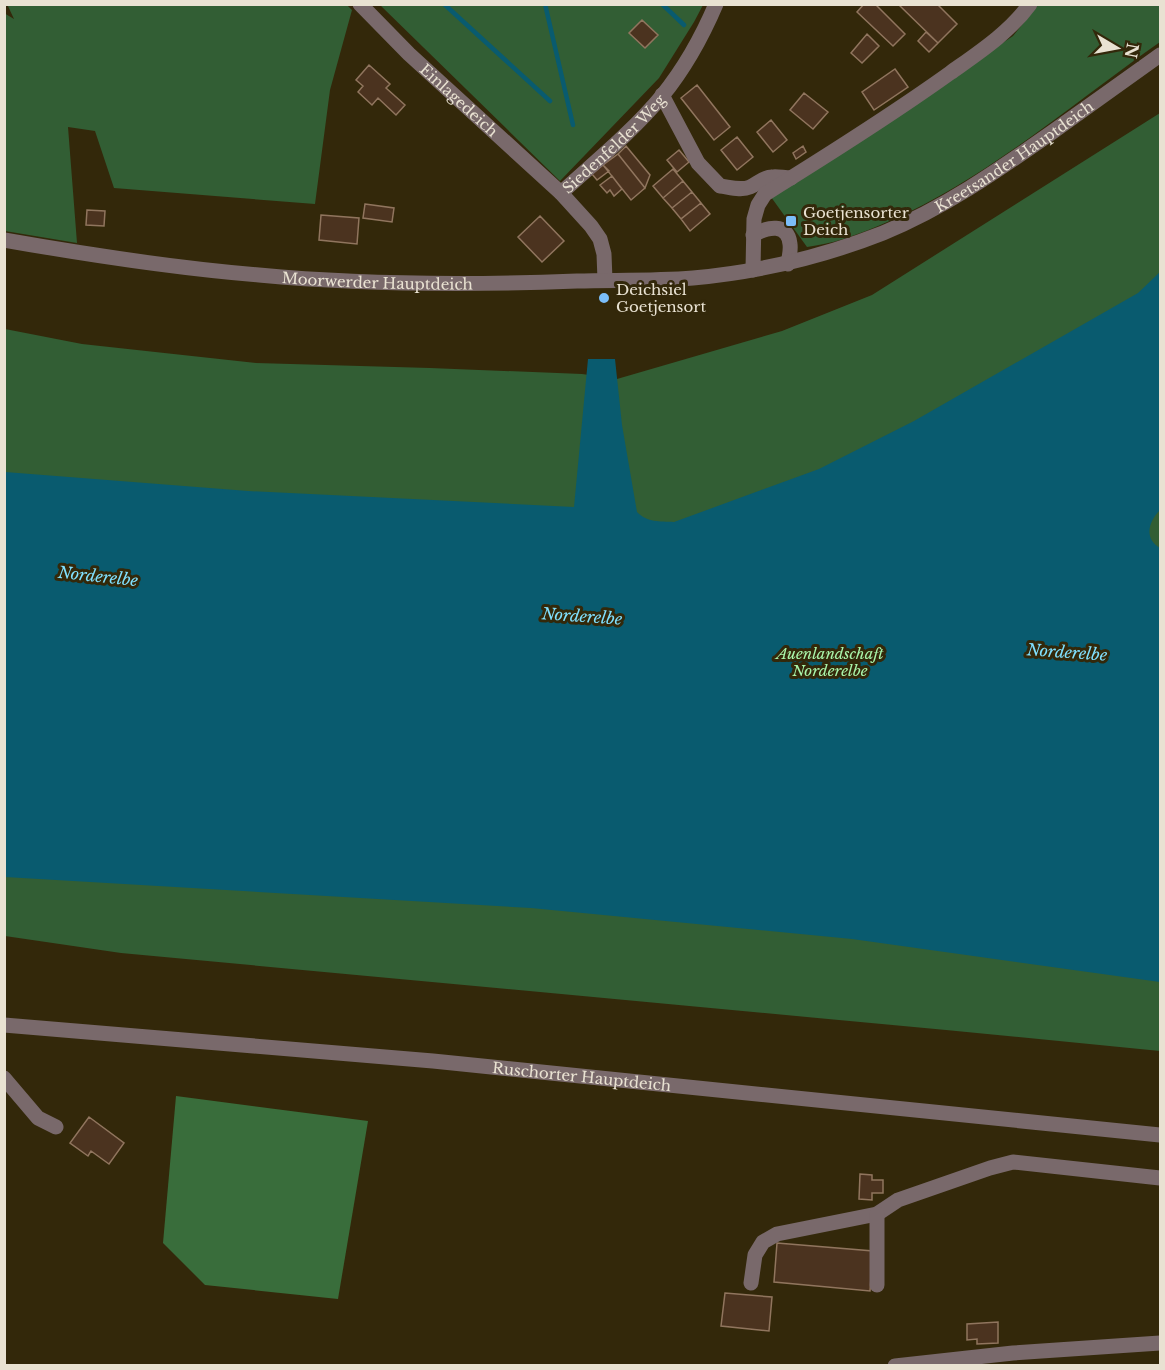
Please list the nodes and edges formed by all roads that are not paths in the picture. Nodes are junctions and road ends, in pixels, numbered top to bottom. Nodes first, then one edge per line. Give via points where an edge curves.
1 (360, 4) edge
2 (716, 4) edge
3 (1030, 4) edge
4 (1161, 55) edge
5 (662, 95) junction
6 (791, 178) junction
7 (561, 193) junction
8 (753, 235) junction
9 (4, 240) edge
10 (788, 264) junction
11 (753, 270) junction
12 (605, 280) junction
13 (4, 1025) edge
14 (5, 1079) edge
15 (56, 1127) dead end
16 (1161, 1135) edge
17 (1161, 1178) edge
18 (877, 1214) junction
19 (752, 1283) dead end
20 (877, 1285) dead end
21 (1161, 1343) edge
22 (895, 1365) edge

1 - 7 street, Einlagedeich
2 - 5 street, Siedenfelder Weg via 705,30
3 - 6 street via 985,48 903,107
4 - 10 street, Kreetsander Hauptdeich via 952,199 882,233
5 - 6 street via 698,163 720,186 745,188 773,176
5 - 7 street, Siedenfelder Weg
6 - 8 street via 765,194 758,205
7 - 12 street, Siedenfelder Weg via 600,239
8 - 10 street via 774,227 783,231 791,246
8 - 11 street
9 - 12 street, Moorwerder Hauptdeich via 89,255 261,276 430,284
10 - 11 street, Kreetsander Hauptdeich
11 - 12 street, Moorwerder Hauptdeich via 692,278
13 - 16 street, Ruschorter Hauptdeich via 433,1060
14 - 15 street via 38,1118
17 - 18 street via 1013,1162 898,1200
18 - 19 street via 777,1234 763,1242 755,1256
18 - 20 street
21 - 22 street

